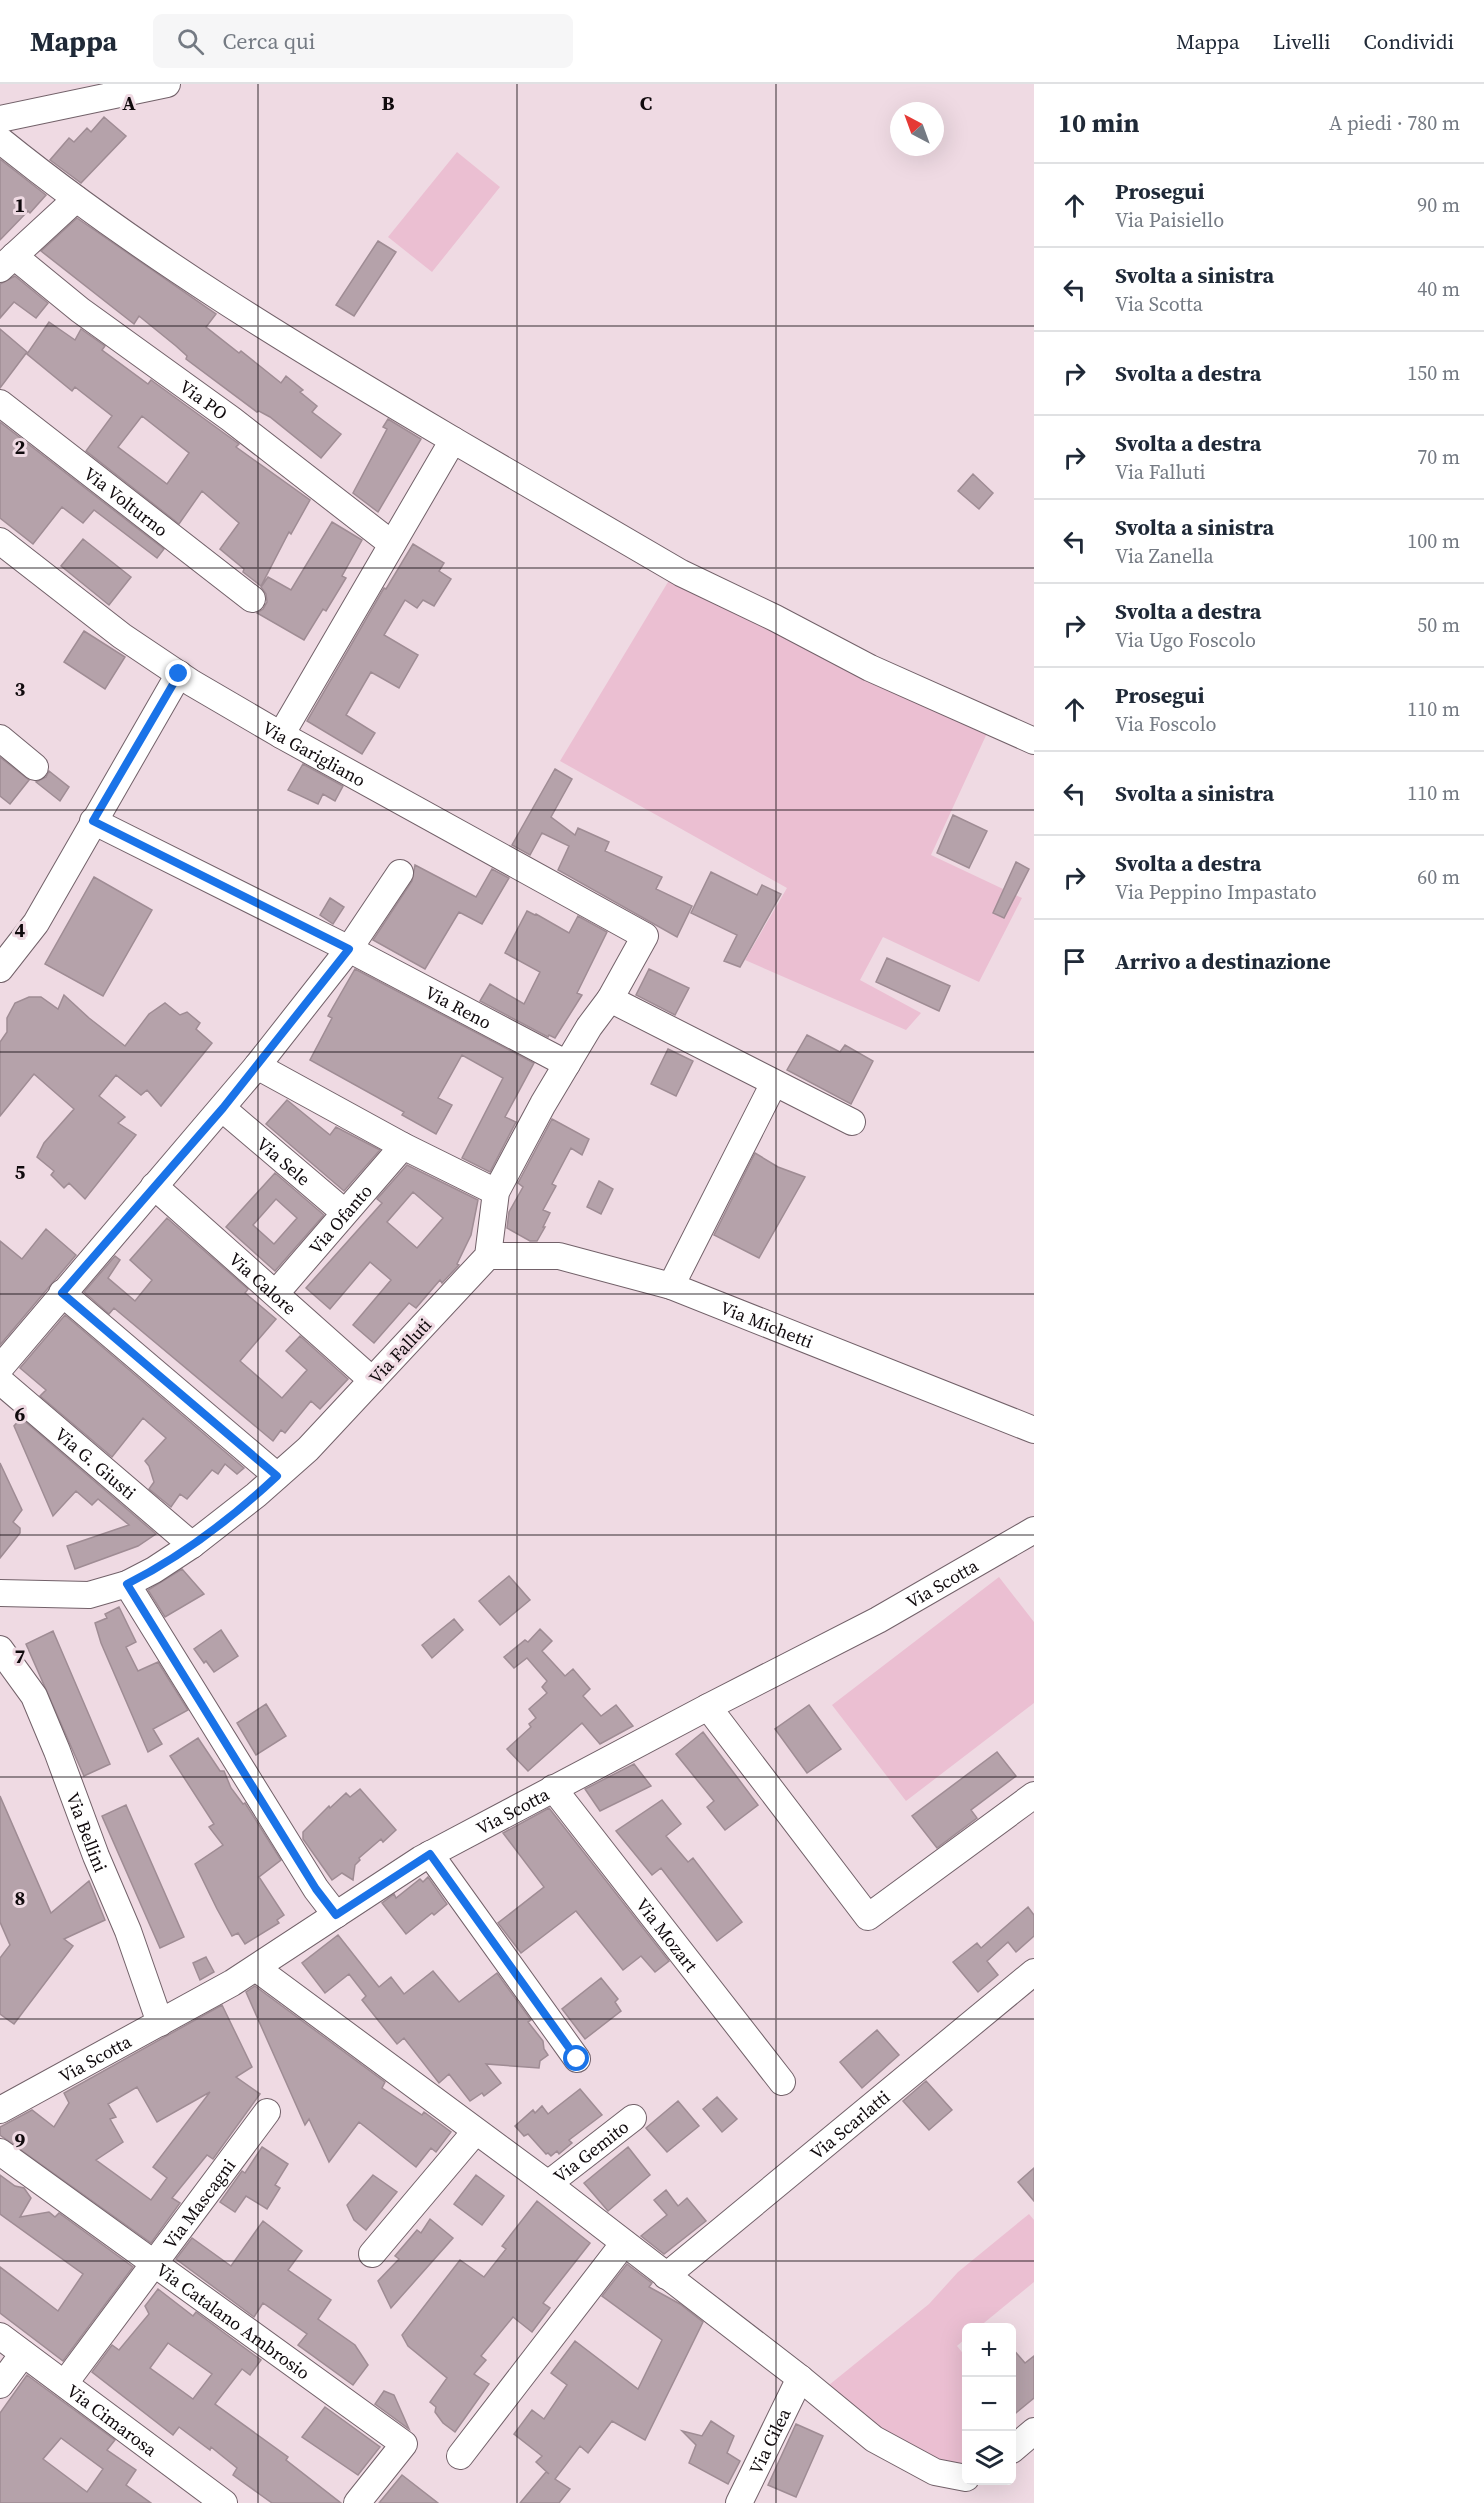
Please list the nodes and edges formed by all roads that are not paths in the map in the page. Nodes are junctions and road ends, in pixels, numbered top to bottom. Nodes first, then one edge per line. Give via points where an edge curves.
1 (167, 84) edge
2 (0, 119) edge
3 (0, 140) edge
4 (76, 199) junction
5 (7, 263) edge
6 (0, 403) edge
7 (453, 440) junction
8 (0, 542) edge
9 (392, 544) junction
10 (252, 599) dead end
11 (179, 674) junction
12 (281, 735) junction
13 (0, 738) edge
14 (1034, 741) edge
15 (35, 767) dead end
16 (93, 821) junction
17 (400, 873) dead end
18 (349, 949) junction
19 (0, 969) edge
20 (610, 999) junction
21 (567, 1064) junction
22 (257, 1066) junction
23 (774, 1083) junction
24 (223, 1108) junction
25 (852, 1122) dead end
26 (403, 1146) junction
27 (154, 1186) junction
28 (496, 1192) junction
29 (344, 1212) junction
30 (488, 1256) junction
31 (671, 1286) junction
32 (62, 1293) junction
33 (276, 1293) junction
34 (0, 1368) edge
35 (372, 1380) junction
36 (0, 1381) edge
37 (1034, 1430) edge
38 (277, 1476) junction
39 (1034, 1530) edge
40 (192, 1545) junction
41 (127, 1584) junction
42 (0, 1593) edge
43 (0, 1648) edge
44 (708, 1707) junction
45 (553, 1788) junction
46 (1034, 1795) edge
47 (430, 1854) junction
48 (336, 1915) junction
49 (256, 1968) junction
50 (1034, 1972) edge
51 (160, 2023) junction
52 (577, 2059) dead end
53 (782, 2082) dead end
54 (0, 2110) edge
55 (267, 2112) dead end
56 (633, 2118) dead end
57 (475, 2132) junction
58 (0, 2152) edge
59 (548, 2184) junction
60 (624, 2242) junction
61 (372, 2254) dead end
62 (153, 2263) junction
63 (666, 2276) junction
64 (0, 2336) edge
65 (23, 2354) junction
66 (800, 2378) junction
67 (65, 2383) junction
68 (0, 2385) edge
69 (1034, 2431) edge
70 (1016, 2446) edge
71 (460, 2456) dead end
72 (962, 2477) edge
73 (225, 2503) edge
74 (357, 2503) edge
75 (739, 2503) edge

1 - 2 street
3 - 4 street
4 - 5 street
4 - 7 street via 182,273 340,374
5 - 9 street, Via PO via 80,310 231,419
6 - 10 street, Via Volturno
7 - 9 street
7 - 14 street via 681,573 870,668
8 - 11 street, Via Garigliano via 122,636
9 - 12 street
11 - 12 street, Via Garigliano
11 - 16 street
12 - 20 street, Via Garigliano via 645,936
13 - 15 street
16 - 18 street, Via Reno
16 - 19 street via 36,923
17 - 18 street
18 - 21 street, Via Reno
18 - 22 street
20 - 21 street
20 - 23 street
21 - 28 street
22 - 24 street
22 - 26 street
23 - 25 street
23 - 31 street
24 - 27 street
24 - 29 street, Via Sele
26 - 28 street
26 - 29 street, Via Ofanto
27 - 32 street
27 - 33 street, Via Calore
28 - 30 street
29 - 33 street, Via Ofanto
30 - 31 street, Via Michetti via 559,1256
30 - 35 street, Via Falluti
31 - 37 street, Via Michetti
32 - 34 street
32 - 38 street
33 - 35 street, Via Calore
35 - 38 street, Via Falluti via 308,1449
36 - 40 street, Via G. Giusti
38 - 40 street, Via Falluti
39 - 44 street, Via Scotta via 878,1620
40 - 41 street, Via Falluti
41 - 42 street, Via Falluti via 89,1595
41 - 48 street via 316,1889
43 - 51 street, Via Bellini via 39,1707 128,1931
44 - 45 street, Via Scotta
44 - 46 street via 868,1917
45 - 47 street, Via Scotta
45 - 53 street, Via Mozart
47 - 48 street, Via Scotta
47 - 52 street
48 - 49 street, Via Scotta
49 - 51 street, Via Scotta
49 - 57 street
50 - 63 street, Via Scarlatti
51 - 54 street, Via Scotta
55 - 62 street, Via Mascagni
56 - 59 street, Via Gemito
57 - 59 street
57 - 61 street
58 - 62 street, Via Catalano Ambrosio
59 - 60 street
60 - 63 street
60 - 71 street
62 - 67 street, Via Mascagni
62 - 74 street, Via Catalano Ambrosio via 404,2444
63 - 66 street
64 - 65 street, Via Cimarosa
65 - 67 street, Via Cimarosa
65 - 68 street
66 - 72 street via 874,2439 934,2472
66 - 75 street, Via Cilea
67 - 73 street, Via Cimarosa
69 - 70 street

